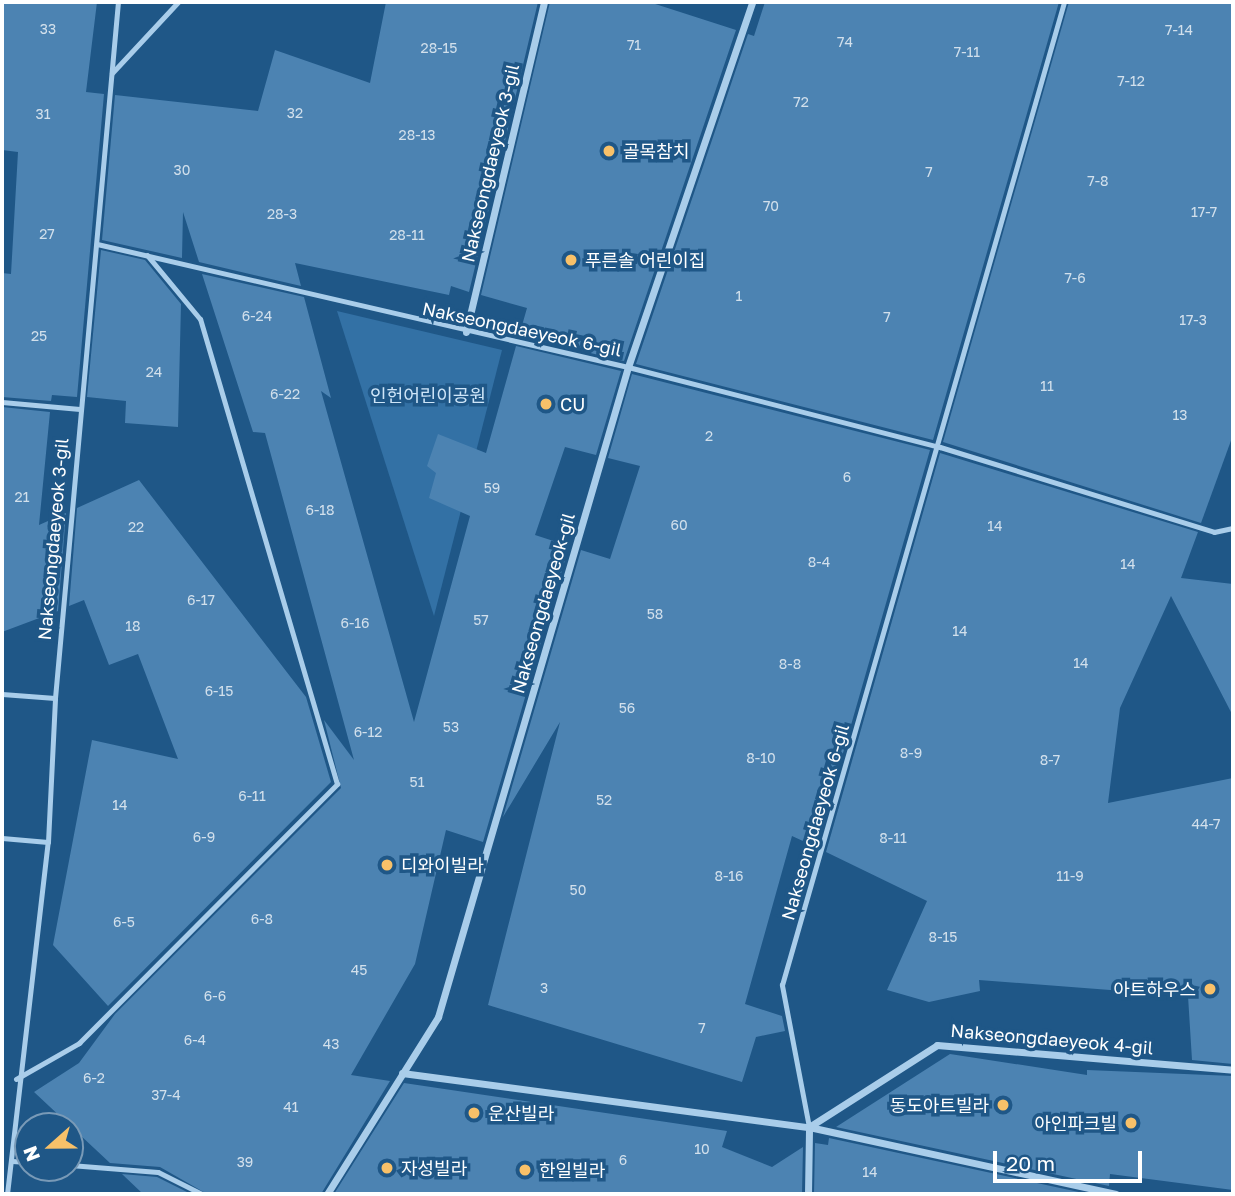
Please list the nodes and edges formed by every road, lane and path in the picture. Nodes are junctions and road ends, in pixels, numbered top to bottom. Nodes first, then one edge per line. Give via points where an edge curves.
1 (118, 2) edge
2 (178, 2) edge
3 (544, 2) edge
4 (752, 2) edge
5 (1064, 2) edge
6 (112, 73) junction
7 (97, 244) junction
8 (146, 254) junction
9 (466, 332) junction
10 (628, 367) junction
11 (2, 402) edge
12 (80, 409) junction
13 (940, 447) junction
14 (1233, 528) edge
15 (2, 694) edge
16 (55, 698) junction
17 (2, 838) edge
18 (48, 842) junction
19 (1233, 1070) edge
20 (402, 1073) junction
21 (16, 1079) junction
22 (809, 1128) junction
23 (12, 1161) joint
24 (84, 1166) edge
25 (8, 1194) edge
26 (202, 1194) edge
27 (327, 1194) edge
28 (808, 1194) edge
29 (1116, 1194) edge

1 - 6 lane, Nakseongdaeyeok 3-gil
2 - 6 lane
3 - 9 street, Nakseongdaeyeok 3-gil
4 - 10 street, Nakseongdaeyeok-gil
5 - 13 lane, Nakseongdaeyeok 6-gil
6 - 7 lane, Nakseongdaeyeok 3-gil
7 - 8 lane, Nakseongdaeyeok 6-gil
7 - 12 lane, Nakseongdaeyeok 3-gil
8 - 9 lane, Nakseongdaeyeok 6-gil
8 - 21 lane via 200,319 337,784 79,1043
9 - 10 lane, Nakseongdaeyeok 6-gil
10 - 13 lane, Nakseongdaeyeok 6-gil
10 - 20 street, Nakseongdaeyeok-gil via 438,1017
11 - 12 lane
12 - 16 lane, Nakseongdaeyeok 3-gil
13 - 14 lane, Nakseongdaeyeok 6-gil via 1214,532
13 - 22 lane, Nakseongdaeyeok 6-gil via 782,985
15 - 16 lane
16 - 18 lane, Nakseongdaeyeok 3-gil
17 - 18 lane
18 - 21 lane, Nakseongdaeyeok 3-gil
19 - 22 street, Nakseongdaeyeok 4-gil via 937,1045
20 - 22 street
20 - 27 street, Nakseongdaeyeok-gil
21 - 23 lane, Nakseongdaeyeok 3-gil
22 - 28 street
22 - 29 street
23 - 25 lane, Nakseongdaeyeok 3-gil
24 - 26 lane via 158,1172

